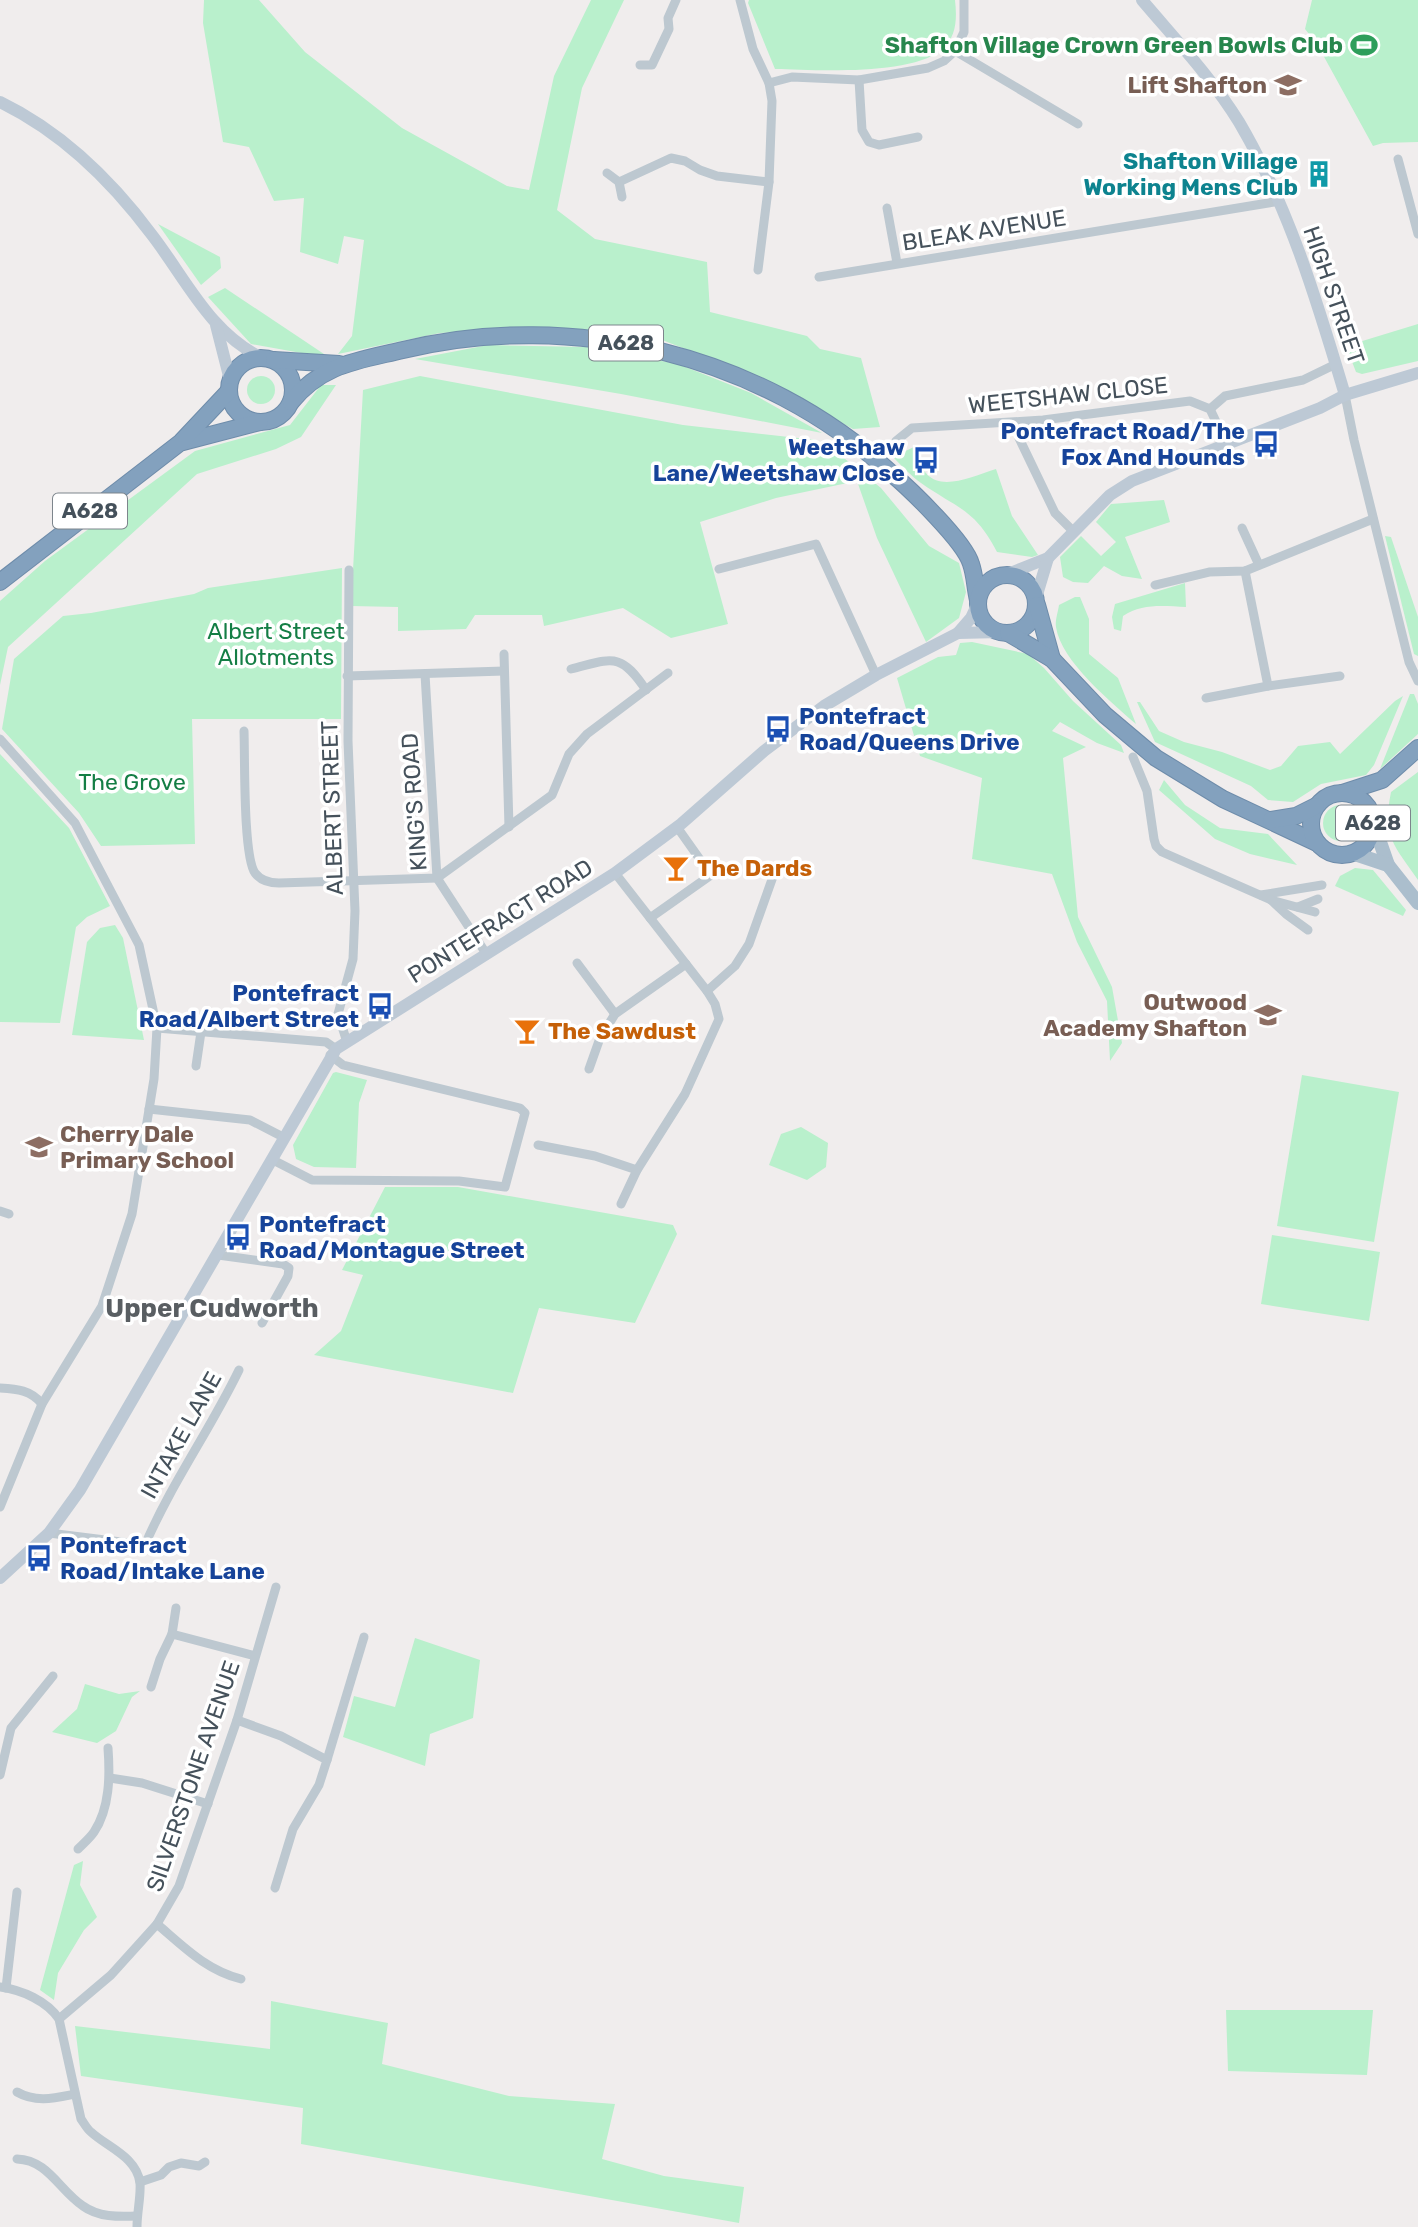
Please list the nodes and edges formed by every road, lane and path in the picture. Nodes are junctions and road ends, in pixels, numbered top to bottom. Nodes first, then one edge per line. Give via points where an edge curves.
1 (676, 0) edge
2 (727, 0) edge
3 (964, 0) edge
4 (1142, 0) edge
5 (739, 2) edge
6 (955, 51) junction
7 (640, 65) dead end
8 (859, 80) junction
9 (769, 83) junction
10 (0, 102) edge
11 (1078, 124) dead end
12 (918, 137) dead end
13 (1398, 159) dead end
14 (607, 173) dead end
15 (619, 182) junction
16 (769, 182) junction
17 (622, 197) dead end
18 (1280, 201) junction
19 (887, 208) dead end
20 (1418, 234) edge
21 (897, 263) junction
22 (758, 270) dead end
23 (819, 277) dead end
24 (216, 325) junction
25 (268, 359) junction
26 (345, 364) junction
27 (1336, 364) junction
28 (1418, 373) edge
29 (230, 386) junction
30 (1345, 395) junction
31 (291, 402) junction
32 (1210, 409) junction
33 (266, 421) junction
34 (1019, 438) dead end
35 (896, 441) dead end
36 (181, 442) junction
37 (1226, 443) junction
38 (1373, 519) junction
39 (1242, 528) dead end
40 (1074, 532) junction
41 (1048, 558) junction
42 (971, 561) junction
43 (1259, 565) junction
44 (719, 569) dead end
45 (349, 570) dead end
46 (1245, 571) junction
47 (1006, 575) junction
48 (0, 582) edge
49 (1155, 585) dead end
50 (978, 601) junction
51 (1036, 602) junction
52 (1004, 632) junction
53 (958, 634) junction
54 (504, 654) dead end
55 (1052, 659) junction
56 (571, 669) dead end
57 (504, 671) junction
58 (668, 673) dead end
59 (425, 674) junction
60 (876, 675) junction
61 (347, 676) junction
62 (1340, 676) dead end
63 (1418, 681) edge
64 (1268, 686) junction
65 (646, 690) junction
66 (1206, 698) dead end
67 (244, 731) dead end
68 (0, 739) edge
69 (1418, 748) edge
70 (1133, 757) dead end
71 (1382, 780) junction
72 (1339, 793) junction
73 (1316, 806) junction
74 (1372, 819) junction
75 (1271, 820) junction
76 (509, 827) junction
77 (677, 827) junction
78 (1317, 843) junction
79 (1352, 853) junction
80 (1388, 865) junction
81 (775, 871) dead end
82 (615, 873) junction
83 (437, 878) junction
84 (354, 882) junction
85 (1322, 885) dead end
86 (1261, 895) junction
87 (1318, 899) dead end
88 (1271, 900) junction
89 (1418, 903) edge
90 (1298, 907) junction
91 (650, 918) junction
92 (486, 955) junction
93 (577, 963) dead end
94 (686, 964) junction
95 (707, 991) junction
96 (615, 1014) junction
97 (157, 1028) junction
98 (201, 1032) junction
99 (338, 1049) junction
100 (196, 1066) dead end
101 (589, 1069) dead end
102 (149, 1109) junction
103 (285, 1138) junction
104 (538, 1146) dead end
105 (273, 1160) junction
106 (637, 1170) junction
107 (621, 1204) dead end
108 (218, 1255) junction
109 (261, 1323) dead end
110 (239, 1370) dead end
111 (0, 1388) edge
112 (42, 1404) junction
113 (0, 1507) edge
114 (49, 1533) junction
115 (0, 1578) edge
116 (276, 1587) dead end
117 (176, 1608) dead end
118 (172, 1634) junction
119 (364, 1637) dead end
120 (255, 1656) junction
121 (53, 1676) dead end
122 (151, 1687) dead end
123 (237, 1720) junction
124 (108, 1748) dead end
125 (327, 1760) junction
126 (0, 1775) edge
127 (110, 1778) junction
128 (208, 1804) junction
129 (78, 1849) dead end
130 (275, 1888) dead end
131 (17, 1892) dead end
132 (157, 1924) junction
133 (241, 1979) dead end
134 (3, 1987) edge
135 (59, 2019) junction
136 (18, 2092) dead end
137 (75, 2094) junction
138 (17, 2159) dead end
139 (205, 2162) dead end
140 (140, 2182) junction
141 (137, 2216) junction
142 (137, 2227) edge

1 - 7 street via 652,65
2 - 5 street
3 - 6 street via 964,32
4 - 18 street, HIGH STREET via 1238,121
5 - 9 street via 752,49
6 - 8 street via 928,68
6 - 11 street
8 - 9 street via 792,76
8 - 12 street via 862,130 869,142 879,145
9 - 16 street
10 - 24 street via 71,147 116,190
13 - 20 street
14 - 15 street
15 - 16 street via 670,158 717,176
15 - 17 street
16 - 22 street
18 - 21 street, BLEAK AVENUE
18 - 27 street, HIGH STREET
19 - 21 street
21 - 23 street, BLEAK AVENUE
24 - 25 street
24 - 29 street
25 - 26 highway, A628
25 - 29 highway, A628 via 242,364
25 - 31 highway via 288,373
26 - 31 highway, A628 via 317,376
26 - 42 highway, A628 via 428,344 512,335 556,334 677,354 741,377 856,443 926,507
27 - 30 street, HIGH STREET
27 - 32 street via 1303,380 1224,396
28 - 30 street
29 - 33 highway via 231,401 245,418
29 - 36 highway, A628
30 - 37 street
30 - 38 street
31 - 33 highway, A628 via 276,418
32 - 35 street, WEETSHAW CLOSE via 1190,401 1044,420 912,428
32 - 37 street
33 - 36 highway, A628
34 - 40 street via 1055,513
36 - 48 highway, A628
37 - 40 street via 1132,481 1110,495
38 - 43 street
38 - 63 street via 1409,662
39 - 43 street
40 - 41 street
41 - 47 street
41 - 51 street
42 - 47 highway
42 - 50 highway, A628
43 - 46 street
44 - 60 street via 816,544
45 - 61 street, ALBERT STREET
46 - 49 street via 1209,572
46 - 64 street
47 - 50 highway via 990,580
47 - 51 highway via 1026,581
50 - 52 highway, A628 via 984,621
50 - 53 street
51 - 52 highway via 1031,621 1016,631
51 - 55 highway, A628
52 - 53 street, PONTEFRACT ROAD
52 - 55 highway, A628
53 - 60 street, PONTEFRACT ROAD
54 - 57 street
55 - 75 highway, A628 via 1105,715 1156,758 1223,799
56 - 65 street via 617,660 632,669
57 - 59 street
57 - 76 street
58 - 65 street
59 - 61 street
59 - 83 street, KING'S ROAD
60 - 77 street, PONTEFRACT ROAD via 824,706 764,751
61 - 84 street, ALBERT STREET
62 - 64 street
64 - 66 street
65 - 76 street via 587,734 569,754 552,795
67 - 84 street via 248,848 254,871 269,883
68 - 97 street via 75,823 139,945
69 - 71 highway, A628
70 - 86 street via 1150,802 1156,846
71 - 72 highway, A628
71 - 74 highway, A628
72 - 73 highway, A628
72 - 74 highway, A628 via 1356,797
73 - 75 highway, A628 via 1296,816
73 - 78 highway, A628 via 1311,825
74 - 79 highway, A628 via 1369,838
74 - 80 main road
75 - 78 highway, A628
76 - 83 street
77 - 82 street, PONTEFRACT ROAD
77 - 91 street via 711,876
78 - 79 highway, A628 via 1333,854
79 - 80 main road
80 - 89 main road
81 - 95 street via 749,944
82 - 91 street
82 - 92 street, PONTEFRACT ROAD
83 - 84 street
83 - 92 street, KING'S ROAD
84 - 99 street, ALBERT STREET via 354,951 338,1014
85 - 86 street
86 - 88 street
87 - 90 street
88 - 90 street
88 - 90 street via 1312,921
91 - 94 street
92 - 99 street, PONTEFRACT ROAD
93 - 96 street
94 - 95 street
94 - 96 street
95 - 106 street via 719,1019 685,1094
96 - 101 street
97 - 98 street
97 - 102 street
98 - 99 street via 326,1042
98 - 100 street
99 - 103 street, PONTEFRACT ROAD
99 - 105 street via 343,1065 520,1108 525,1113 505,1187 459,1181 312,1180
102 - 103 street via 250,1120
102 - 112 street via 132,1214 102,1306
103 - 105 street, PONTEFRACT ROAD
104 - 106 street via 595,1156
105 - 108 street, PONTEFRACT ROAD
106 - 107 street
108 - 109 street via 289,1268
108 - 114 street, PONTEFRACT ROAD via 80,1490
110 - 114 street, INTAKE LANE via 145,1545
111 - 112 street via 21,1390
112 - 113 street
114 - 115 street, PONTEFRACT ROAD
116 - 120 street, SILVERSTONE AVENUE
117 - 118 street
118 - 120 street
118 - 122 street
119 - 125 street
120 - 123 street, SILVERSTONE AVENUE
121 - 126 street via 11,1728
123 - 125 street
123 - 128 street, SILVERSTONE AVENUE
124 - 127 street
125 - 130 street via 319,1785 293,1829
127 - 128 street
127 - 129 street via 94,1833
128 - 132 street, SILVERSTONE AVENUE via 179,1886
131 - 134 street
132 - 133 street via 204,1964
132 - 135 street, SILVERSTONE AVENUE via 111,1975
134 - 135 street via 35,1998
135 - 137 street
136 - 137 street via 29,2099
137 - 140 street via 80,2119 127,2160
138 - 141 street via 42,2165 83,2207 99,2214
139 - 140 street via 199,2166 181,2163
140 - 141 street
141 - 142 street

